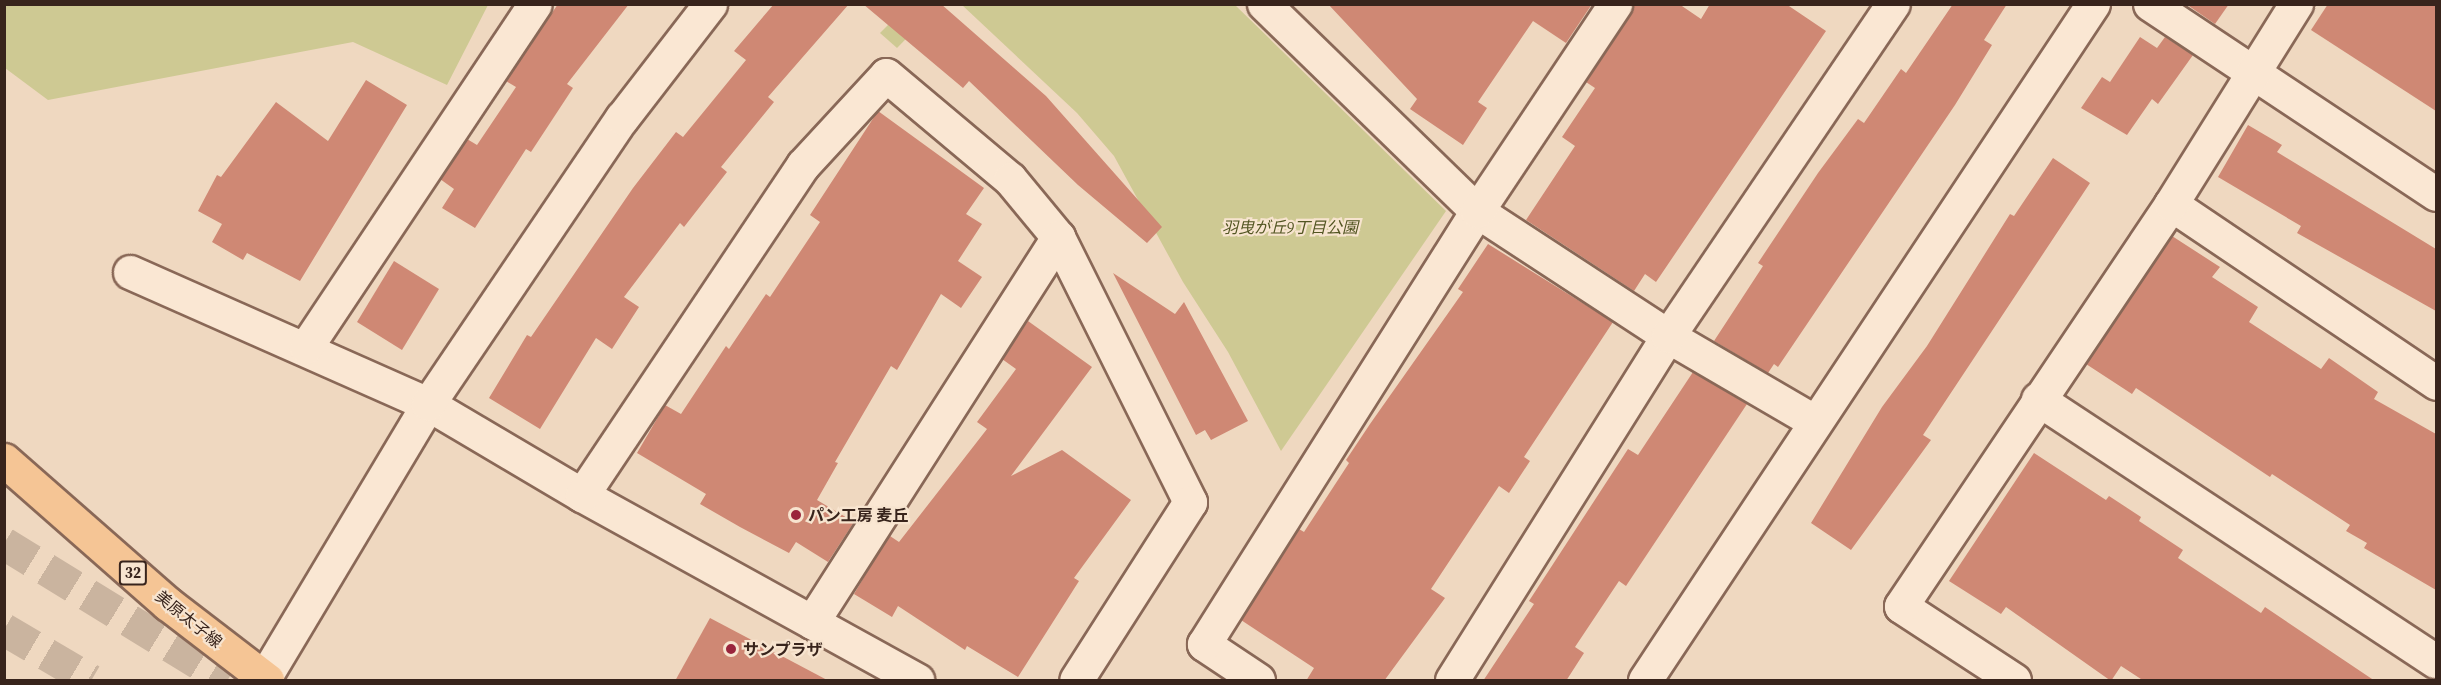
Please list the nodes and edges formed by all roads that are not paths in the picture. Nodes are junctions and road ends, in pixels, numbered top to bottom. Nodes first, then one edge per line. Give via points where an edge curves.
1 (535, 4) edge
2 (710, 4) edge
3 (1615, 4) edge
4 (2093, 4) edge
5 (2150, 4) edge
6 (2296, 4) edge
7 (1883, 8) edge
8 (1281, 10) edge
9 (2252, 74) junction
10 (2436, 194) edge
11 (2171, 204) junction
12 (1477, 211) junction
13 (1058, 237) junction
14 (130, 272) dead end
15 (1668, 336) junction
16 (306, 347) junction
17 (2436, 383) edge
18 (2038, 399) junction
19 (428, 404) junction
20 (1815, 422) junction
21 (4, 459) edge
22 (582, 495) junction
23 (812, 622) junction
24 (2436, 661) edge
25 (265, 680) edge
26 (917, 681) edge
27 (1076, 681) edge
28 (1258, 681) edge
29 (1452, 681) edge
30 (1646, 681) edge
31 (2014, 681) edge

1 - 16 street
2 - 19 street via 622,118
3 - 12 street
4 - 20 street
5 - 9 street
6 - 9 street
7 - 15 street
8 - 12 street
9 - 10 street
9 - 11 street
11 - 17 street
11 - 18 street
12 - 15 street
12 - 28 street via 1204,644
13 - 22 street via 1010,179 886,75 803,165
13 - 23 street
13 - 27 street via 1190,502
14 - 16 street
15 - 20 street
15 - 29 street
16 - 19 street
18 - 24 street
18 - 31 street via 1901,606
19 - 22 street
19 - 25 street
20 - 30 street
21 - 25 main road, 美原太子線 / 32 via 168,604
22 - 23 street
23 - 26 street

